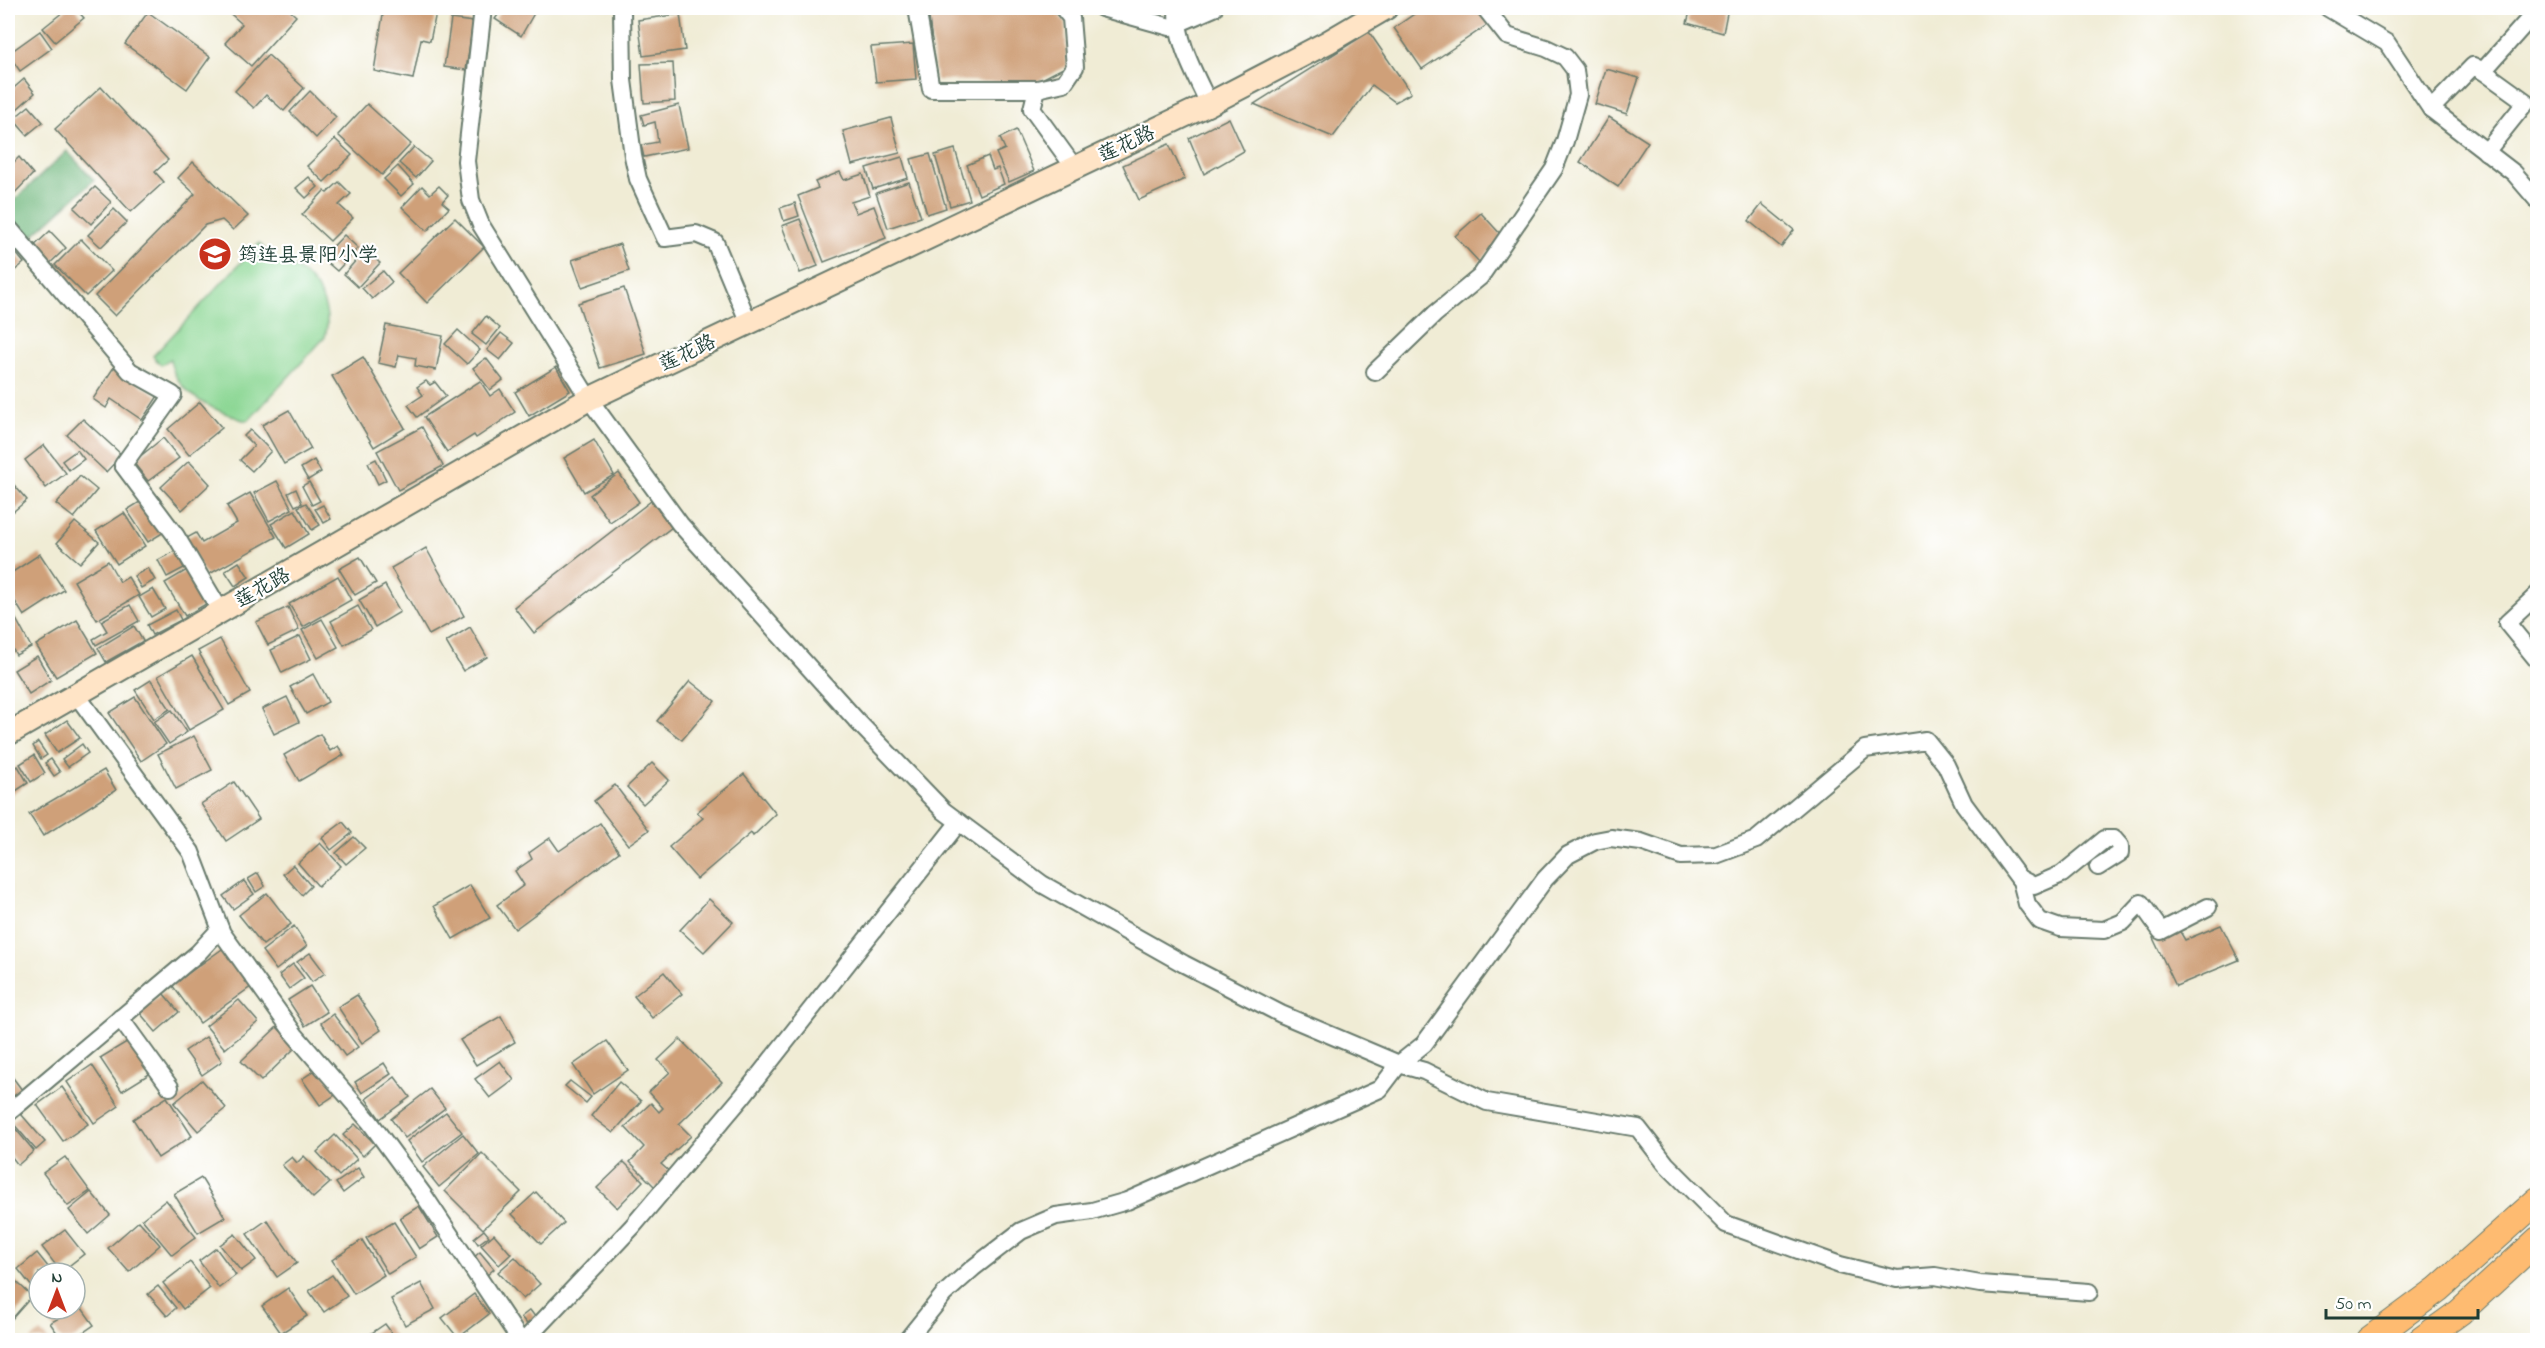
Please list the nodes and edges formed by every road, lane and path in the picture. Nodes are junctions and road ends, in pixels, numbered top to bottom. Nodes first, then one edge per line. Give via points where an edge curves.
1 (483, 8) edge
2 (622, 8) edge
3 (916, 8) edge
4 (1063, 8) edge
5 (1102, 8) edge
6 (1177, 8) edge
7 (1214, 8) edge
8 (1386, 8) edge
9 (1485, 8) edge
10 (2328, 8) edge
11 (2538, 9) edge
12 (1178, 26) junction
13 (2483, 71) junction
14 (1037, 89) junction
15 (1209, 104) junction
16 (2432, 109) junction
17 (2486, 152) junction
18 (1074, 167) junction
19 (2538, 201) edge
20 (8, 227) edge
21 (748, 321) junction
22 (1375, 372) dead end
23 (589, 399) junction
24 (2538, 594) edge
25 (220, 610) junction
26 (2538, 661) edge
27 (76, 694) junction
28 (8, 734) edge
29 (959, 822) junction
30 (2098, 867) dead end
31 (2019, 878) junction
32 (2208, 908) dead end
33 (220, 929) junction
34 (120, 1018) junction
35 (1398, 1064) junction
36 (170, 1087) dead end
37 (8, 1113) edge
38 (2538, 1200) edge
39 (2538, 1240) edge
40 (2090, 1292) dead end
41 (520, 1341) edge
42 (525, 1341) edge
43 (907, 1341) edge
44 (2369, 1341) edge
45 (2421, 1341) edge

1 - 23 street via 466,161 471,200 490,241
2 - 21 street via 623,80 638,179 665,238 696,234 715,242
3 - 14 street via 931,89
4 - 14 street via 1071,18 1075,67 1064,83
5 - 12 street
6 - 12 street
7 - 12 street
8 - 15 main road, 莲花路
9 - 22 street via 1507,36 1565,57 1575,70 1578,95 1565,141 1554,170 1480,277
10 - 16 street via 2387,43
11 - 13 street
12 - 15 street
13 - 16 street via 2474,66
13 - 17 street via 2526,102
14 - 18 street via 1032,109
15 - 18 main road, 莲花路
16 - 17 street
17 - 19 street via 2514,173
18 - 21 main road, 莲花路
20 - 25 street via 130,371 173,395 123,465 176,536
21 - 23 main road, 莲花路
23 - 25 main road, 莲花路
23 - 29 street via 681,524 858,722
24 - 26 street via 2506,623
25 - 27 main road, 莲花路
27 - 28 main road, 莲花路
27 - 33 street via 191,852
29 - 35 street via 1042,884 1184,964 1281,1014
29 - 42 street via 742,1097 632,1227
30 - 31 street via 2120,853 2114,839 2105,838 2062,874 2034,886
31 - 32 street via 2027,904 2040,921 2060,928 2104,930 2123,922 2141,903 2161,931
31 - 35 street via 1964,804 1946,765 1926,740 1865,749 1756,840 1716,855 1681,856 1641,842 1611,838 1595,841 1568,855 1545,879 1424,1044
33 - 34 street via 198,953
33 - 41 street via 295,1035 370,1122
34 - 36 street
34 - 37 street
35 - 40 street via 1424,1071 1487,1102 1638,1128 1666,1164 1726,1224 1840,1264 1897,1279 1935,1276 1980,1284
35 - 43 street via 1380,1089 1245,1150 1127,1201 1056,1216 1021,1231 944,1294
38 - 44 main road via 2438,1289
39 - 45 main road via 2460,1312

